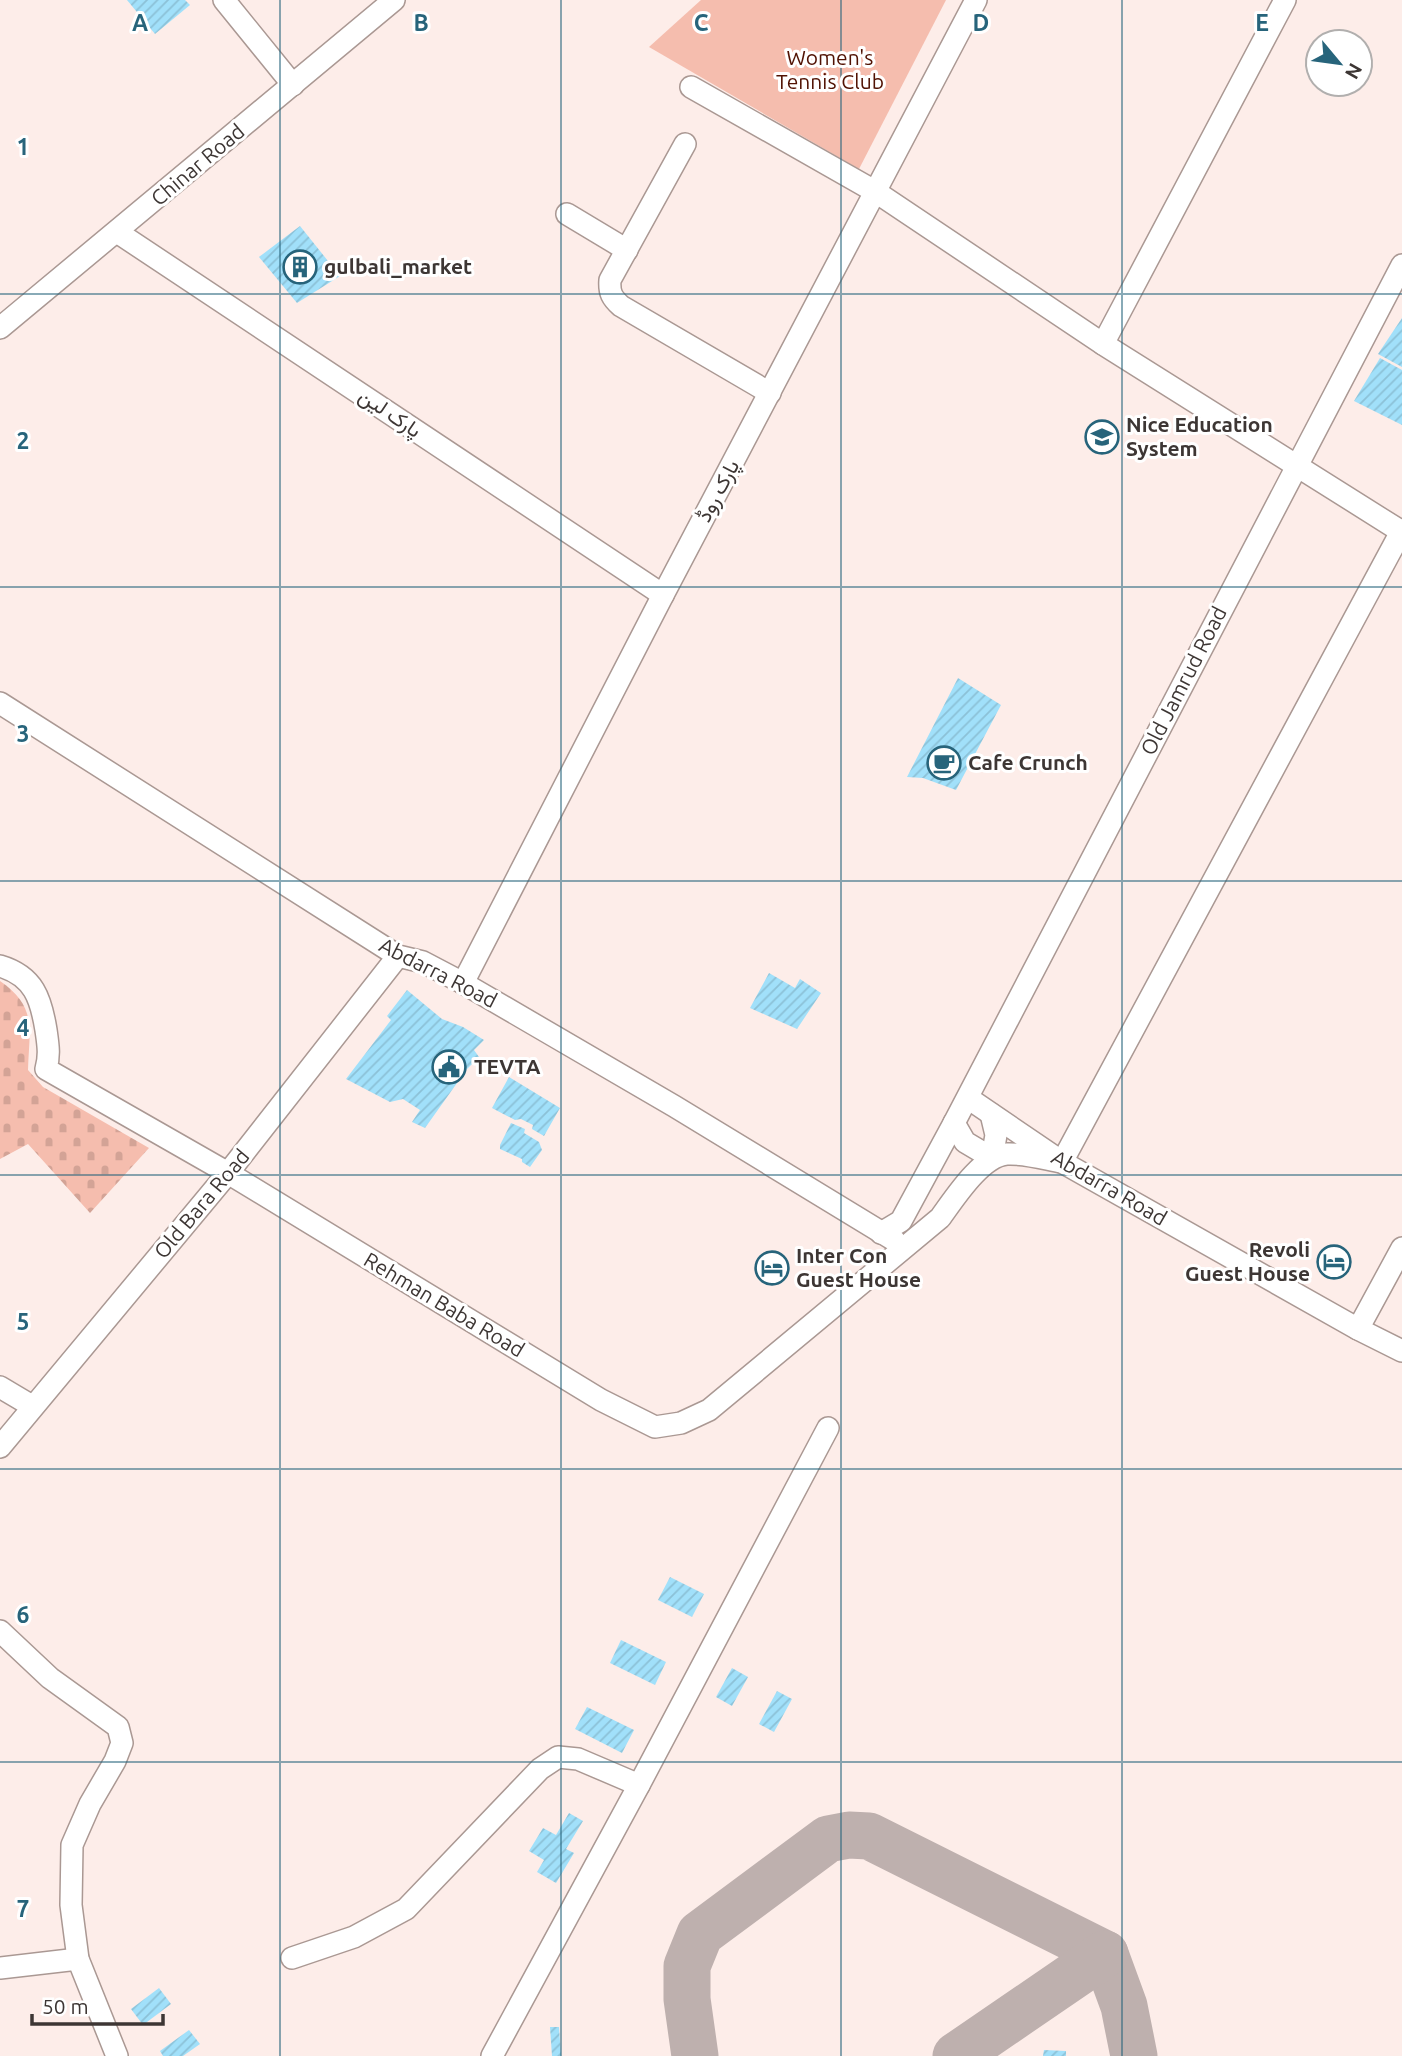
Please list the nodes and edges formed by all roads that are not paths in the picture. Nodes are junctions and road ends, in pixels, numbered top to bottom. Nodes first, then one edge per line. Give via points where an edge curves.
1 (224, 0) edge
2 (394, 0) edge
3 (976, 0) edge
4 (1286, 0) edge
5 (293, 85) junction
6 (691, 87) dead end
7 (685, 144) dead end
8 (876, 192) junction
9 (567, 214) dead end
10 (117, 232) junction
11 (627, 250) junction
12 (1402, 265) edge
13 (0, 328) edge
14 (1102, 344) junction
15 (770, 393) junction
16 (1296, 465) junction
17 (1402, 531) edge
18 (663, 595) junction
19 (0, 703) edge
20 (398, 956) junction
21 (0, 965) edge
22 (463, 983) junction
23 (968, 1098) junction
24 (991, 1114) junction
25 (954, 1123) junction
26 (992, 1158) junction
27 (1062, 1162) junction
28 (228, 1173) junction
29 (881, 1233) junction
30 (907, 1244) junction
31 (1402, 1248) edge
32 (1358, 1329) junction
33 (1402, 1351) edge
34 (0, 1387) edge
35 (32, 1406) junction
36 (828, 1428) dead end
37 (0, 1447) edge
38 (0, 1630) edge
39 (639, 1785) junction
40 (292, 1958) dead end
41 (78, 1959) junction
42 (0, 1968) edge
43 (117, 2056) edge
44 (492, 2056) edge

1 - 5 street
2 - 5 street, Chinar Road
3 - 8 street, پارک روڈ
4 - 14 street
5 - 10 street, Chinar Road
6 - 8 street
7 - 11 street
8 - 14 street
8 - 15 street, پارک روڈ
9 - 11 street
10 - 13 street, Chinar Road
10 - 18 street, پارک لین
11 - 15 street via 610,280 612,298
12 - 16 street, Old Jamrud Road
14 - 16 street
15 - 18 street, پارک روڈ
16 - 17 street
16 - 23 street, Old Jamrud Road
17 - 27 street
18 - 22 street, پارک روڈ
19 - 20 street, Abdarra Road
20 - 22 street, Abdarra Road via 423,962
20 - 28 street, Old Bara Road
21 - 28 street, Rehman Baba Road via 19,974 40,999 49,1047 46,1069
22 - 29 street, Abdarra Road
23 - 24 street, Abdarra Road
23 - 25 street, Old Jamrud Road
24 - 26 street via 996,1135
24 - 27 street, Abdarra Road
25 - 26 street via 965,1142
25 - 29 street, Old Jamrud Road via 901,1221
26 - 27 street via 1006,1154
26 - 30 street, Rehman Baba Road via 940,1218
27 - 32 street, Abdarra Road
28 - 30 street, Rehman Baba Road via 601,1400 655,1427 681,1423 709,1410
28 - 35 street, Old Bara Road
29 - 30 street
31 - 32 street
32 - 33 street, Abdarra Road
34 - 35 street
35 - 37 street, Old Bara Road
36 - 39 street
38 - 41 street via 50,1678 118,1727 122,1743 72,1844 71,1905
39 - 40 street via 578,1759 558,1757 533,1776 406,1909 354,1937
39 - 44 street
41 - 42 street
41 - 43 street

